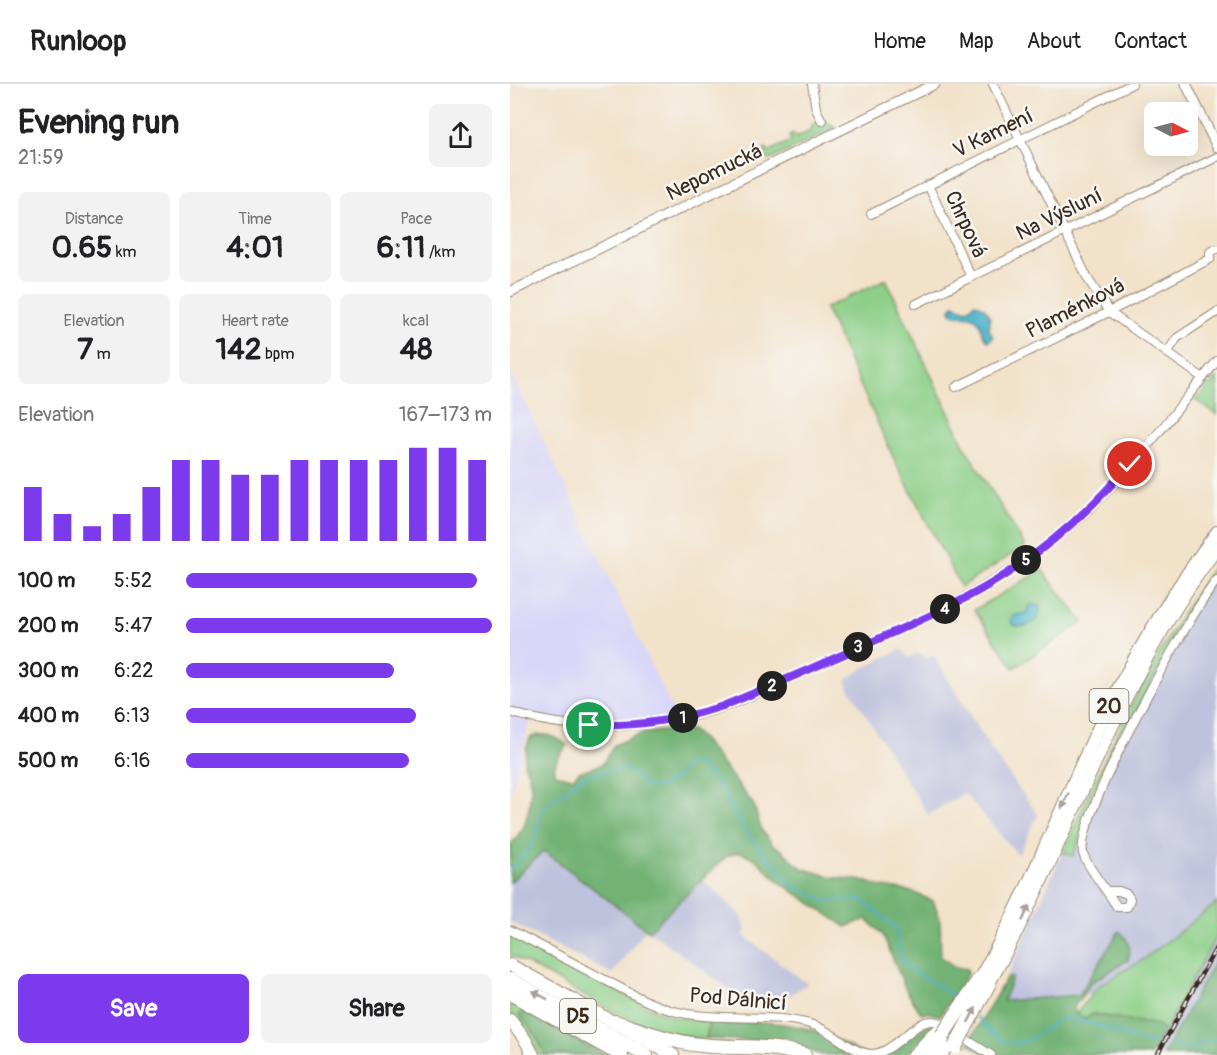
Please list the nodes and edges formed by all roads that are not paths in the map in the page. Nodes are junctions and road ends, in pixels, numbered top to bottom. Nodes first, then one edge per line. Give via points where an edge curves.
1 (812, 84) edge
2 (935, 84) edge
3 (993, 84) edge
4 (1132, 84) edge
5 (1186, 84) edge
6 (822, 122) dead end
7 (1019, 140) junction
8 (1217, 147) edge
9 (1217, 157) edge
10 (928, 185) junction
11 (871, 214) dead end
12 (1065, 231) junction
13 (1217, 249) edge
14 (1213, 261) edge
15 (971, 278) junction
16 (510, 292) edge
17 (916, 304) dead end
18 (1109, 312) junction
19 (1217, 312) edge
20 (1167, 352) junction
21 (1217, 361) edge
22 (1203, 378) junction
23 (956, 387) dead end
24 (1217, 532) edge
25 (1217, 548) edge
26 (1217, 580) edge
27 (510, 712) edge
28 (1107, 891) dead end
29 (510, 930) edge
30 (510, 965) edge
31 (510, 980) edge
32 (985, 981) junction
33 (510, 993) edge
34 (510, 1020) edge
35 (615, 1022) junction
36 (947, 1043) edge
37 (533, 1055) edge
38 (621, 1055) edge
39 (646, 1055) edge
40 (673, 1055) edge
41 (804, 1055) edge
42 (914, 1055) edge
43 (928, 1055) edge
44 (941, 1055) edge
45 (991, 1055) edge

1 - 6 street
2 - 16 street, Nepomucká
3 - 7 street
4 - 7 street, V Kamení
5 - 8 street
7 - 10 street, V Kamení
7 - 12 street
9 - 12 street, Na Výsluní
10 - 11 street, V Kamení
10 - 15 street, Chrpová
12 - 15 street, Na Výsluní
12 - 18 street
13 - 14 street, Plaménková via 1210,252
14 - 18 street, Plaménková
15 - 17 street, Na Výsluní
18 - 20 street
18 - 23 street, Plaménková
19 - 20 street via 1176,338
20 - 22 street
21 - 22 street
22 - 27 street via 1077,521 1008,574 947,608 723,706 688,717 609,726 560,723
24 -> 32 highway, 20 via 1130,666
32 -> 25 highway, 20 via 1024,919 1098,753 1140,671
26 - 28 street via 1138,713 1087,827 1083,853
29 - 45 street, Pod Dálnicí via 653,1005 679,1013 706,1018 775,1017 815,1026 871,1054 889,1050 916,1028 936,1021
30 - 35 highway
39 -> 31 highway, D5
32 - 36 highway, bridge
33 - 38 highway, D5
34 - 37 highway
35 - 40 highway
35 - 41 highway via 693,1044 776,1048
36 - 42 highway
36 - 43 highway
36 - 44 highway

